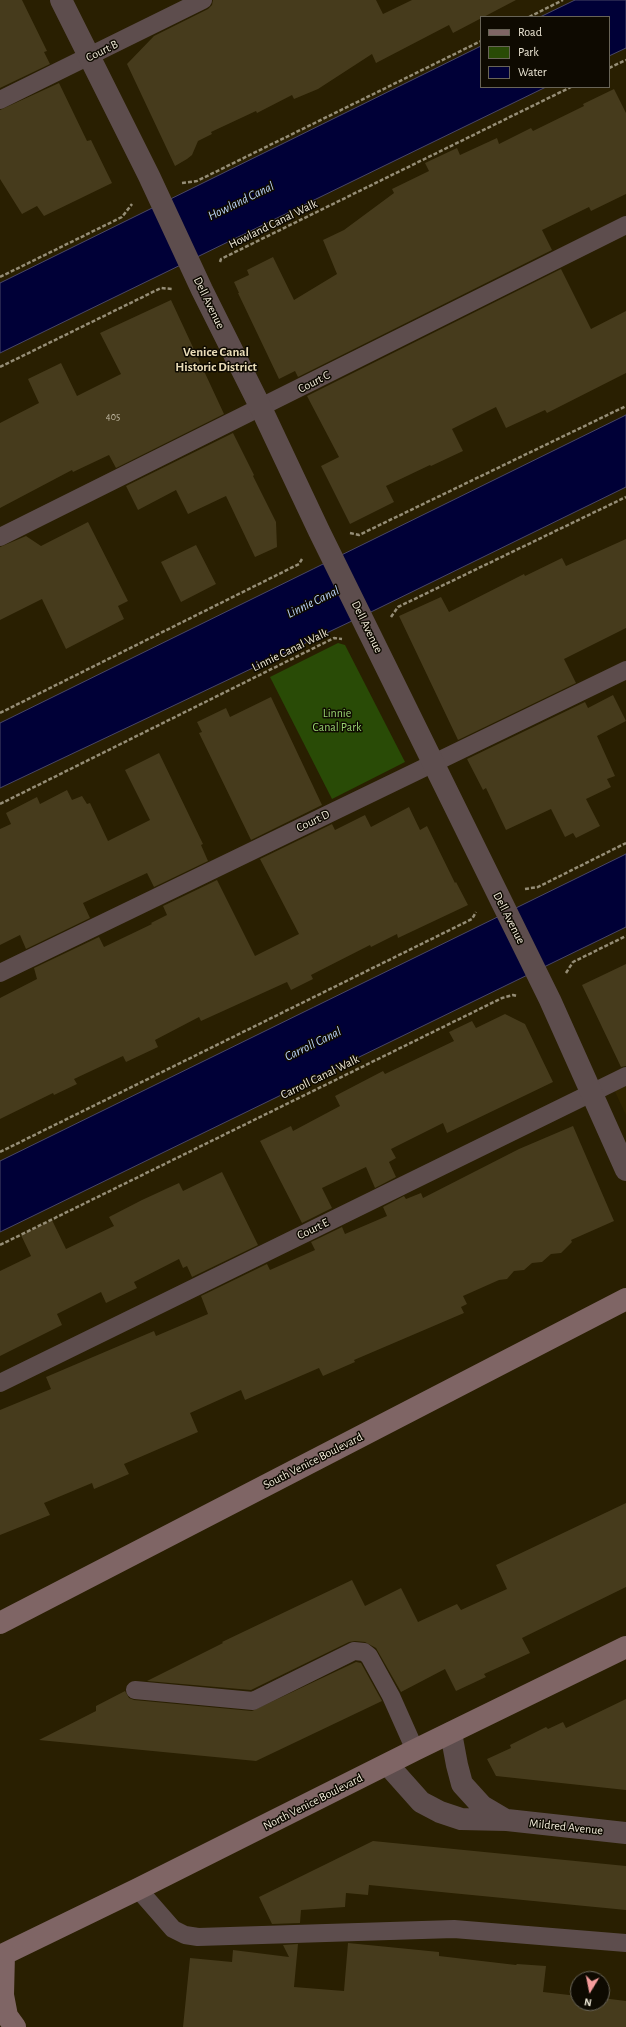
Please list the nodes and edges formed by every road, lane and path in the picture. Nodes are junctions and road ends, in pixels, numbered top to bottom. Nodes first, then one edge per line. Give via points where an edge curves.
1 (61, 0) edge
2 (203, 0) edge
3 (563, 0) edge
4 (531, 16) edge
5 (480, 41) edge
6 (90, 57) junction
7 (626, 60) edge
8 (610, 68) edge
9 (569, 88) edge
10 (0, 100) edge
11 (149, 176) junction
12 (626, 226) edge
13 (0, 276) edge
14 (198, 281) junction
15 (0, 367) edge
16 (261, 408) junction
17 (626, 497) edge
18 (0, 536) edge
19 (375, 642) junction
20 (626, 670) edge
21 (433, 763) junction
22 (0, 804) edge
23 (626, 843) edge
24 (499, 897) junction
25 (626, 936) edge
26 (0, 973) edge
27 (550, 1000) junction
28 (626, 1076) edge
29 (591, 1093) junction
30 (0, 1152) edge
31 (626, 1170) edge
32 (0, 1245) edge
33 (626, 1299) edge
34 (0, 1383) edge
35 (0, 1623) edge
36 (626, 1647) edge
37 (134, 1690) dead end
38 (451, 1733) junction
39 (415, 1750) junction
40 (388, 1765) junction
41 (507, 1820) junction
42 (626, 1833) edge
43 (138, 1889) junction
44 (626, 1943) edge
45 (2, 1955) edge
46 (15, 2027) edge

1 - 6 street, Dell Avenue
2 - 6 lane, Court B
3 - 4 path
5 - 11 path via 197,180 179,183 161,171
6 - 10 lane, Court B
6 - 11 street, Dell Avenue
7 - 8 path
9 - 14 path, Howland Canal Walk via 221,259 217,284
11 - 13 path via 133,185 132,205 122,217
11 - 14 street, Dell Avenue
12 - 16 lane, Court C
14 - 15 path, Howland Canal Walk via 188,298 176,289 161,288
14 - 16 street, Dell Avenue
16 - 18 lane, Court C
16 - 19 street, Dell Avenue
17 - 19 path, Linnie Canal Walk via 398,607 388,621 392,637
19 - 21 street, Dell Avenue
19 - 22 path, Linnie Canal Walk via 359,652 351,641 334,638
20 - 21 lane, Court D
21 - 24 street, Dell Avenue
21 - 26 lane, Court D
23 - 24 path via 538,887 509,890
24 - 27 street, Dell Avenue
24 - 30 path via 482,902 472,919
25 - 27 path, Carroll Canal Walk via 573,962 564,976 564,993
27 - 29 street, Dell Avenue
27 - 32 path, Carroll Canal Walk via 535,1006 526,999 513,995 502,998
28 - 29 lane, Court E
29 - 31 street, Dell Avenue
29 - 34 lane, Court E
33 - 35 main road, South Venice Boulevard
36 - 38 main road, North Venice Boulevard
37 - 39 lane via 253,1701 354,1652 364,1652 369,1656 391,1696
38 - 39 main road, North Venice Boulevard
38 - 41 street, Mildred Avenue via 462,1784 482,1806
39 - 40 main road, North Venice Boulevard
40 - 41 street, Mildred Avenue via 421,1802 440,1812 461,1819
40 - 43 main road, North Venice Boulevard
41 - 42 street, Mildred Avenue
43 - 44 lane via 173,1929 185,1935 198,1937 454,1929
43 - 45 main road, North Venice Boulevard
45 - 46 main road via 3,1995 7,2016

